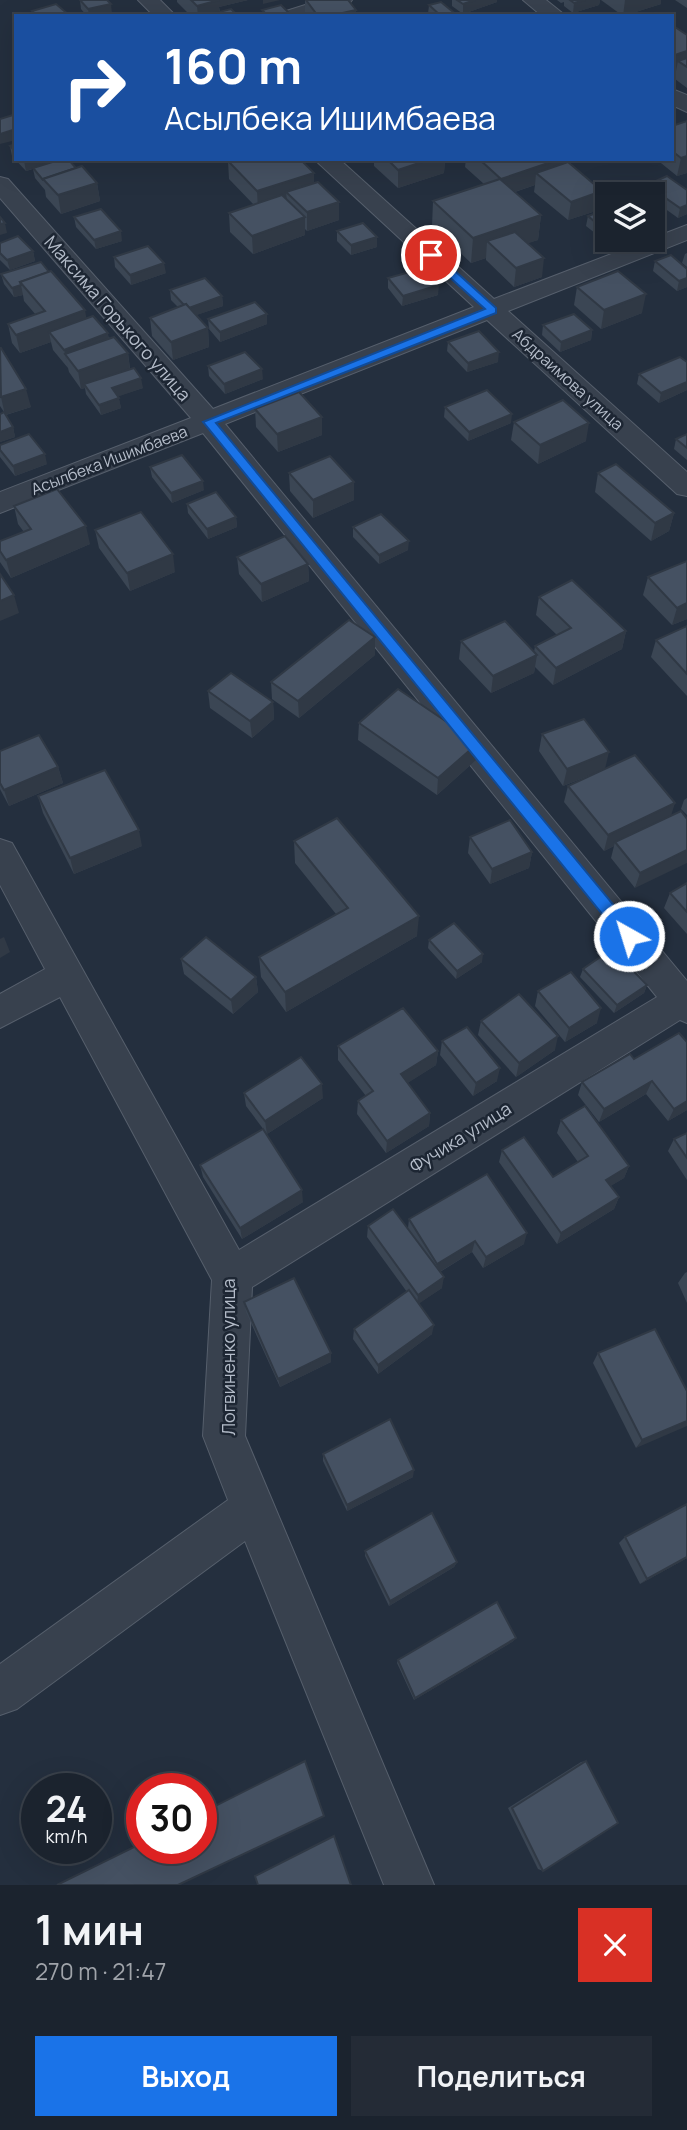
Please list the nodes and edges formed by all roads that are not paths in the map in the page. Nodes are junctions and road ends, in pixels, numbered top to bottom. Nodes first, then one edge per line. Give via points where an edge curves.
1 (148, 0) edge
2 (341, 0) edge
3 (533, 0) edge
4 (164, 14) edge
5 (296, 14) edge
6 (553, 14) edge
7 (331, 161) edge
8 (0, 184) edge
9 (687, 232) edge
10 (492, 310) junction
11 (209, 422) junction
12 (687, 487) edge
13 (0, 503) edge
14 (0, 853) edge
15 (67, 975) junction
16 (685, 1001) edge
17 (0, 1012) edge
18 (232, 1277) junction
19 (254, 1508) junction
20 (0, 1692) edge
21 (408, 1885) edge

1 - 4 street
2 - 5 street
3 - 6 street
7 - 10 street, Абдраимова улица
8 - 11 street, Максима Горького улица
9 - 10 street, Асылбека Ишимбаева
10 - 11 street, Асылбека Ишимбаева
10 - 12 street, Абдраимова улица
11 - 13 street, Асылбека Ишимбаева
11 - 16 street, Максима Горького улица
14 - 15 street, Логвиненко улица
15 - 17 street
15 - 18 street, Логвиненко улица
16 - 18 street, Фучика улица
18 - 19 street, Логвиненко улица via 224,1436
19 - 20 street
19 - 21 street, Логвиненко улица

